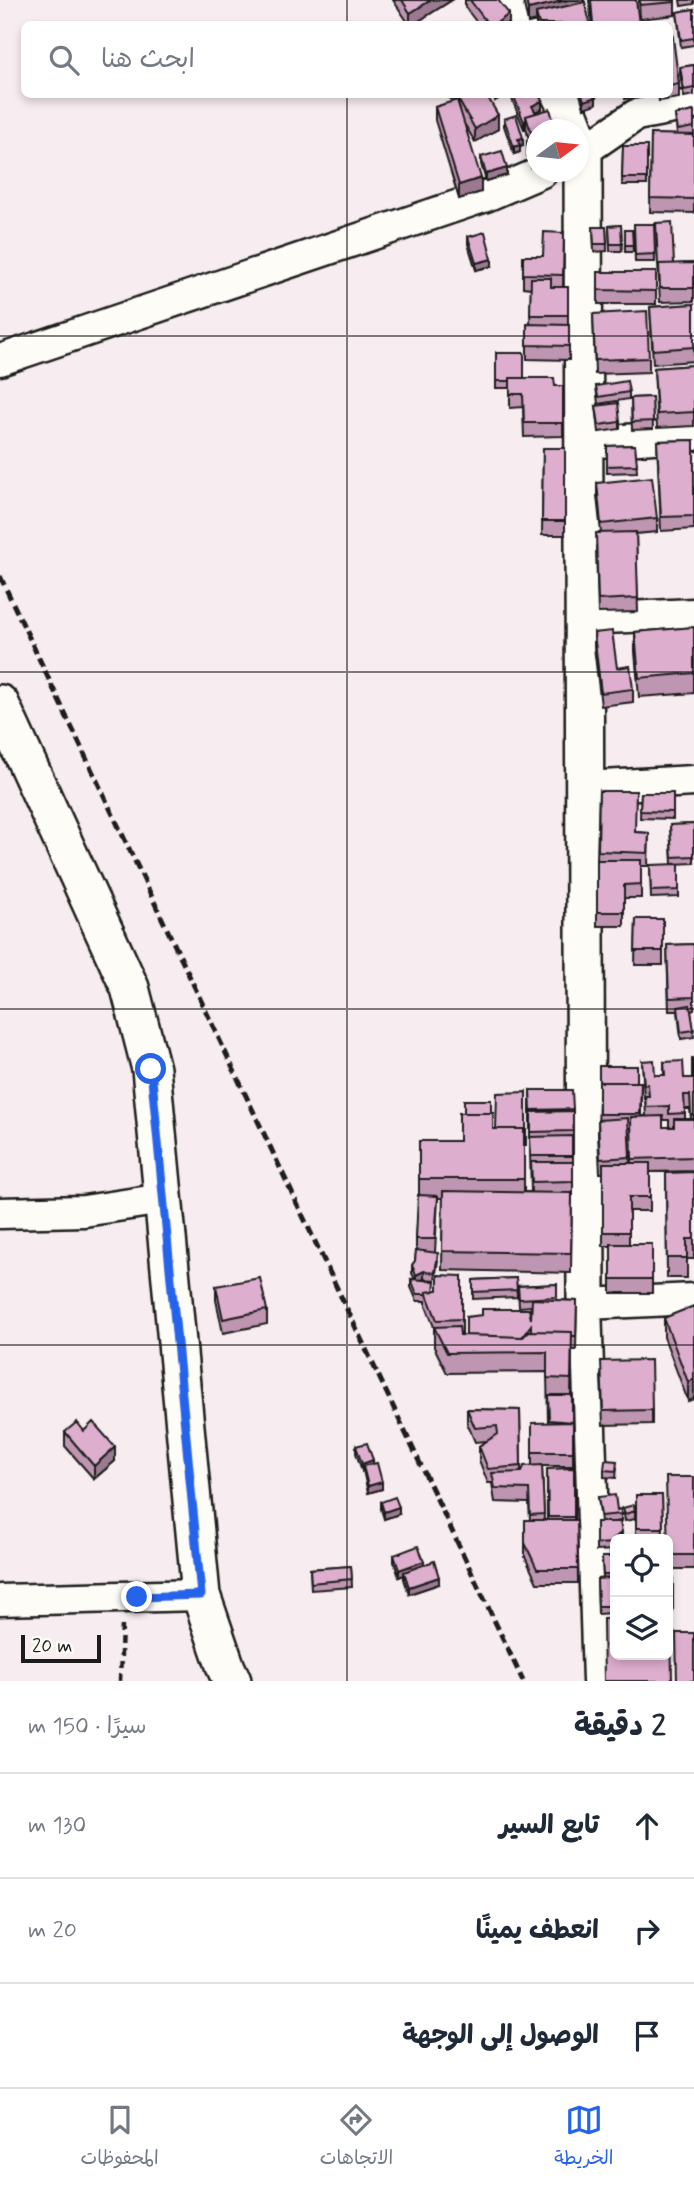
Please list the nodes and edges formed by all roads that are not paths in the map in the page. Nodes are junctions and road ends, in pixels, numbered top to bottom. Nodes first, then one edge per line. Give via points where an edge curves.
1 (508, 0) edge
2 (520, 21) edge
3 (562, 98) edge
4 (694, 104) edge
5 (570, 119) edge
6 (589, 139) edge
7 (526, 179) edge
8 (580, 182) edge
9 (0, 360) edge
10 (694, 435) edge
11 (583, 443) junction
12 (694, 614) edge
13 (583, 619) junction
14 (0, 704) edge
15 (694, 781) edge
16 (584, 786) junction
17 (163, 1199) junction
18 (0, 1213) edge
19 (694, 1300) edge
20 (586, 1304) junction
21 (201, 1595) junction
22 (0, 1600) edge
23 (232, 1681) edge
24 (598, 1681) edge

1 - 2 street
3 - 5 street
4 - 6 street via 636,115
7 - 9 street via 486,197
8 - 11 street
10 - 11 street
11 - 13 street
12 - 13 street
13 - 16 street
14 - 17 street via 130,988 151,1069
15 - 16 street
16 - 20 street
17 - 18 street via 84,1211
17 - 21 street
19 - 20 street
20 - 24 street
21 - 22 street
21 - 23 street

